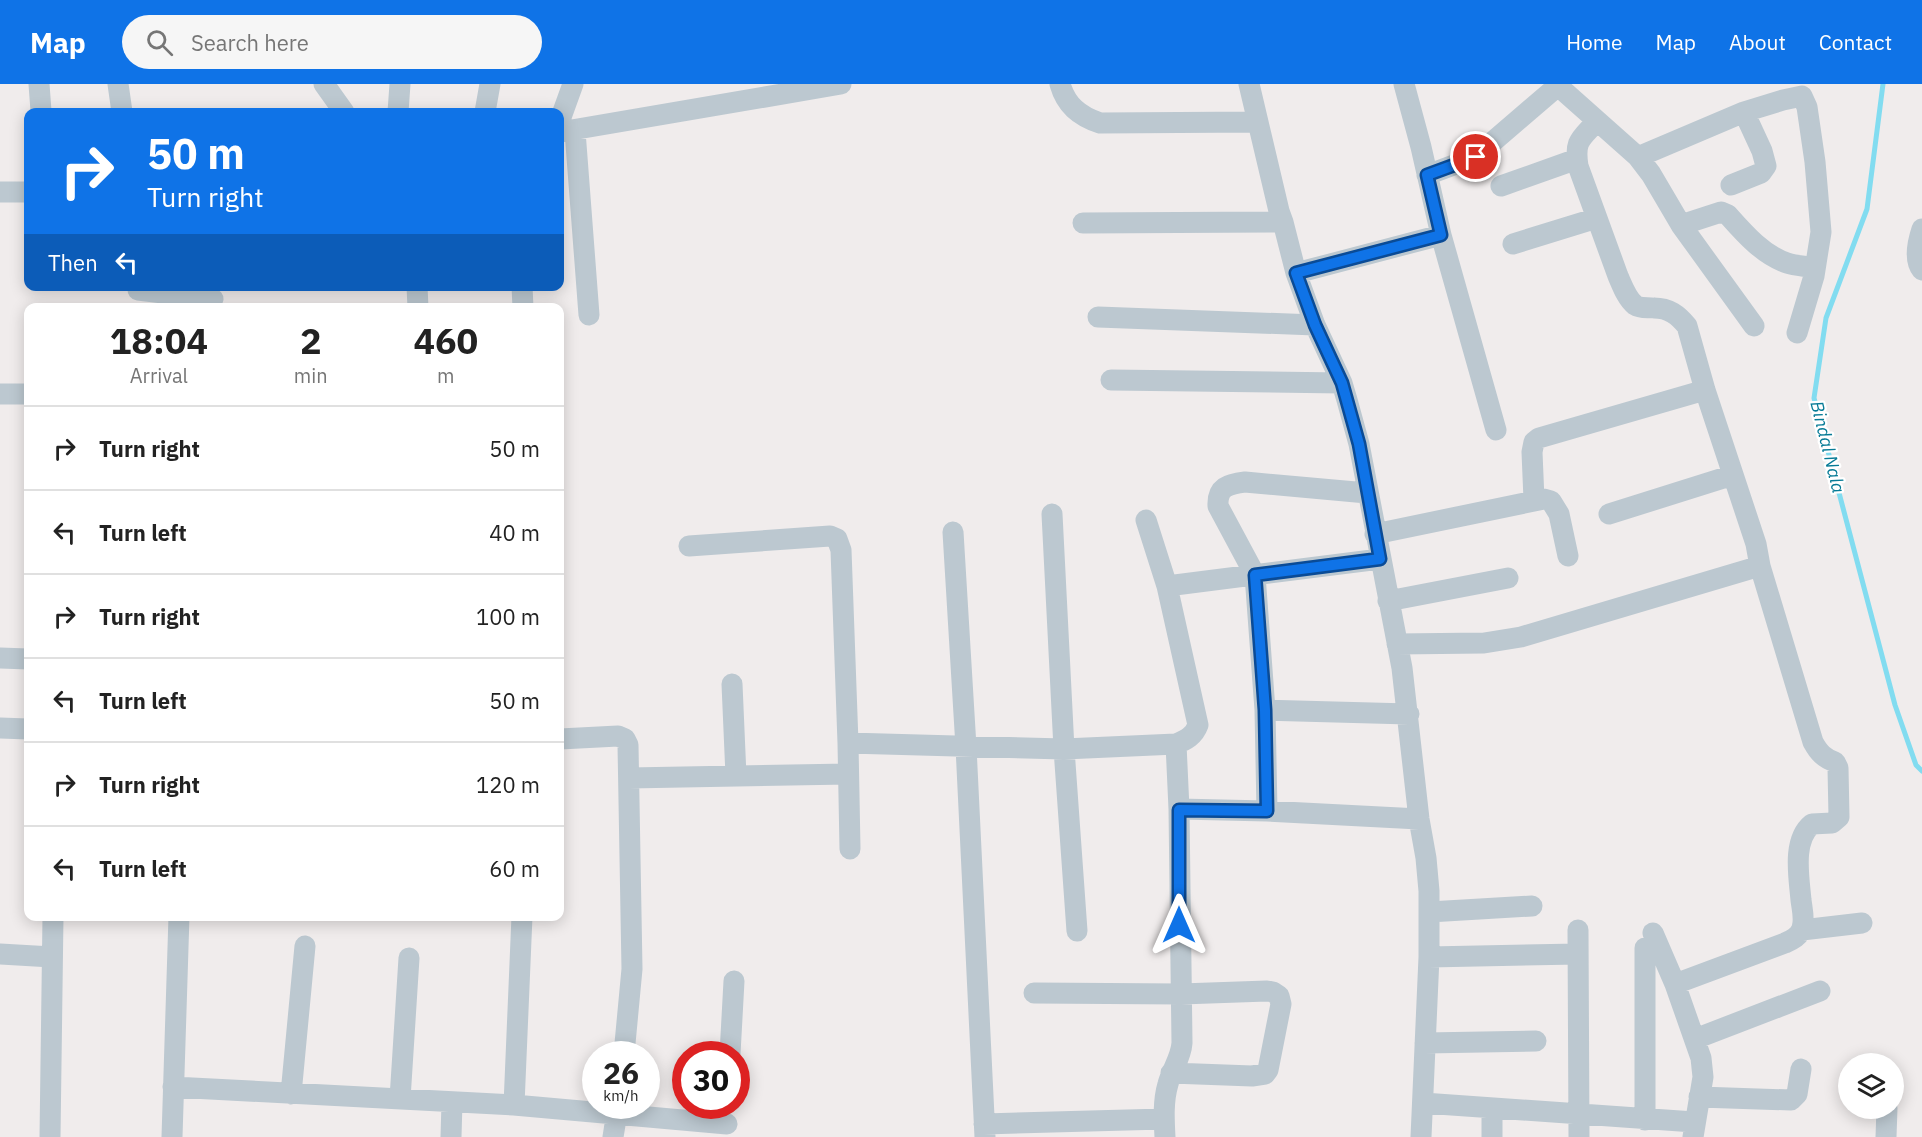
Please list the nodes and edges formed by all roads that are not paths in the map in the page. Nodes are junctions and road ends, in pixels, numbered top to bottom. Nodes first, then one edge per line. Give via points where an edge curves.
1 (39, 84) edge
2 (118, 84) edge
3 (324, 84) edge
4 (400, 84) edge
5 (490, 84) edge
6 (573, 84) edge
7 (841, 84) edge
8 (1060, 84) edge
9 (1250, 84) edge
10 (1404, 84) edge
11 (1559, 85) edge
12 (41, 108) edge
13 (121, 108) edge
14 (341, 108) edge
15 (398, 108) edge
16 (486, 108) edge
17 (1744, 112) junction
18 (1597, 121) junction
19 (1258, 122) junction
20 (564, 128) edge
21 (1638, 157) junction
22 (1577, 159) junction
23 (1427, 175) junction
24 (1731, 185) dead end
25 (1500, 186) dead end
26 (0, 192) edge
27 (24, 192) edge
28 (1597, 218) junction
29 (1283, 222) junction
30 (1083, 223) dead end
31 (1680, 225) junction
32 (1922, 228) edge
33 (1441, 235) junction
34 (1514, 244) dead end
35 (1815, 268) junction
36 (1922, 270) edge
37 (1296, 273) junction
38 (147, 291) edge
39 (213, 298) edge
40 (589, 315) dead end
41 (1098, 317) dead end
42 (1315, 325) junction
43 (1754, 326) dead end
44 (1797, 333) dead end
45 (1111, 380) dead end
46 (1342, 383) junction
47 (1705, 390) junction
48 (0, 394) edge
49 (24, 394) edge
50 (1496, 430) dead end
51 (1733, 475) junction
52 (1367, 493) junction
53 (1534, 500) junction
54 (1052, 514) dead end
55 (1609, 514) dead end
56 (1146, 520) dead end
57 (953, 532) dead end
58 (1375, 534) junction
59 (689, 546) dead end
60 (1568, 556) dead end
61 (1380, 559) junction
62 (1760, 566) junction
63 (1255, 575) junction
64 (1508, 578) dead end
65 (1167, 586) junction
66 (1388, 601) junction
67 (1398, 644) junction
68 (0, 658) edge
69 (24, 659) edge
70 (732, 684) dead end
71 (1265, 710) junction
72 (1409, 714) junction
73 (0, 728) edge
74 (24, 729) edge
75 (564, 739) edge
76 (848, 743) junction
77 (1176, 744) junction
78 (966, 747) junction
79 (1064, 749) junction
80 (848, 774) junction
81 (736, 776) junction
82 (629, 778) junction
83 (1179, 810) junction
84 (1267, 811) junction
85 (1419, 819) junction
86 (850, 849) dead end
87 (1532, 906) dead end
88 (1430, 912) junction
89 (53, 921) edge
90 (179, 921) edge
91 (522, 921) edge
92 (1862, 923) dead end
93 (1578, 930) dead end
94 (1802, 930) junction
95 (1077, 931) dead end
96 (305, 946) dead end
97 (0, 954) edge
98 (1578, 954) junction
99 (52, 957) junction
100 (1429, 957) junction
101 (409, 958) dead end
102 (734, 981) dead end
103 (1675, 984) junction
104 (1820, 991) dead end
105 (1034, 993) dead end
106 (1181, 994) junction
107 (1695, 1039) junction
108 (625, 1041) edge
109 (731, 1041) edge
110 (1536, 1041) dead end
111 (1425, 1043) junction
112 (1801, 1069) dead end
113 (1171, 1074) junction
114 (173, 1086) junction
115 (291, 1094) junction
116 (1700, 1097) junction
117 (400, 1099) junction
118 (452, 1102) junction
119 (1423, 1103) junction
120 (514, 1105) junction
121 (582, 1108) edge
122 (1492, 1108) junction
123 (660, 1115) edge
124 (1578, 1115) junction
125 (616, 1119) edge
126 (1887, 1119) edge
127 (1645, 1120) junction
128 (727, 1122) edge
129 (1165, 1128) edge
130 (1078, 1129) edge
131 (984, 1130) edge
132 (1693, 1130) edge
133 (50, 1137) edge
134 (172, 1137) edge
135 (451, 1137) edge
136 (613, 1137) edge
137 (1421, 1137) edge
138 (1492, 1137) edge
139 (1579, 1137) edge
140 (1886, 1137) edge

1 - 12 street
2 - 13 street
3 - 14 street
4 - 15 street
5 - 16 street
6 - 20 street
7 - 20 street
8 - 19 street via 1071,108 1100,123
9 - 19 street
10 - 23 street
11 - 18 street
11 - 23 street via 1476,157
17 - 21 street
17 - 24 street via 1766,166 1761,173
17 - 35 street via 1798,96 1805,101 1821,232
18 - 21 street
18 - 22 street via 1580,140
19 - 29 street
20 - 40 street
21 - 31 street
22 - 25 street
22 - 28 street
23 - 33 street
26 - 27 street
28 - 34 street
28 - 47 street via 1618,276 1634,304 1670,310 1687,326
29 - 30 street
29 - 37 street
31 - 35 street via 1721,212 1772,256
31 - 43 street
32 - 36 street via 1918,254
33 - 37 street
33 - 50 street
35 - 44 street
37 - 42 street
38 - 39 street
41 - 42 street
42 - 46 street
45 - 46 street
46 - 52 street via 1359,444
47 - 51 street
47 - 53 street via 1539,438 1532,452
48 - 49 street
51 - 55 street
51 - 62 street
52 - 58 street
52 - 63 street via 1245,482 1229,484 1221,491 1218,506
53 - 58 street
53 - 60 street via 1551,501 1555,506
54 - 79 street
56 - 65 street
57 - 78 street
58 - 61 street
59 - 76 street via 837,538 842,550
61 - 63 street
61 - 66 street
62 - 67 street via 1521,637 1484,643
62 - 94 street via 1813,742 1818,752 1838,768 1839,817 1832,823 1812,824 1801,836
63 - 65 street
63 - 71 street
64 - 66 street
65 - 77 street via 1198,725 1188,739
66 - 67 street
67 - 72 street
68 - 69 street
70 - 81 street
71 - 72 street
71 - 84 street
72 - 85 street
73 - 74 street
75 - 82 street via 613,735 625,739
76 - 78 street
76 - 80 street
77 - 79 street
77 - 83 street
78 - 79 street
78 - 131 street
79 - 95 street
80 - 81 street
80 - 86 street
81 - 82 street
82 - 108 street via 632,969
83 - 84 street
83 - 106 street
84 - 85 street
85 - 88 street
87 - 88 street
88 - 100 street
89 - 99 street
90 - 114 street
91 - 120 street
92 - 94 street
93 - 98 street
94 - 103 street via 1785,944
96 - 115 street
97 - 99 street
98 - 100 street
98 - 124 street
99 - 133 street
100 - 111 street
101 - 117 street
102 - 109 street
103 - 107 street
103 - 127 street via 1649,941
104 - 107 street
105 - 106 street
106 - 113 street via 1181,1052
106 - 113 street via 1267,991 1279,996 1281,1004 1264,1074
107 - 116 street via 1703,1077
110 - 111 street
111 - 119 street
112 - 116 street via 1797,1094 1791,1100
113 - 129 street via 1165,1096
114 - 115 street
114 - 134 street
115 - 117 street
116 - 132 street
117 - 118 street
118 - 120 street
118 - 135 street
119 - 122 street
119 - 137 street
120 - 121 street
122 - 124 street
122 - 138 street
123 - 128 street
124 - 127 street
124 - 139 street
125 - 136 street
126 - 140 street
127 - 132 street
129 - 130 street
130 - 131 street

